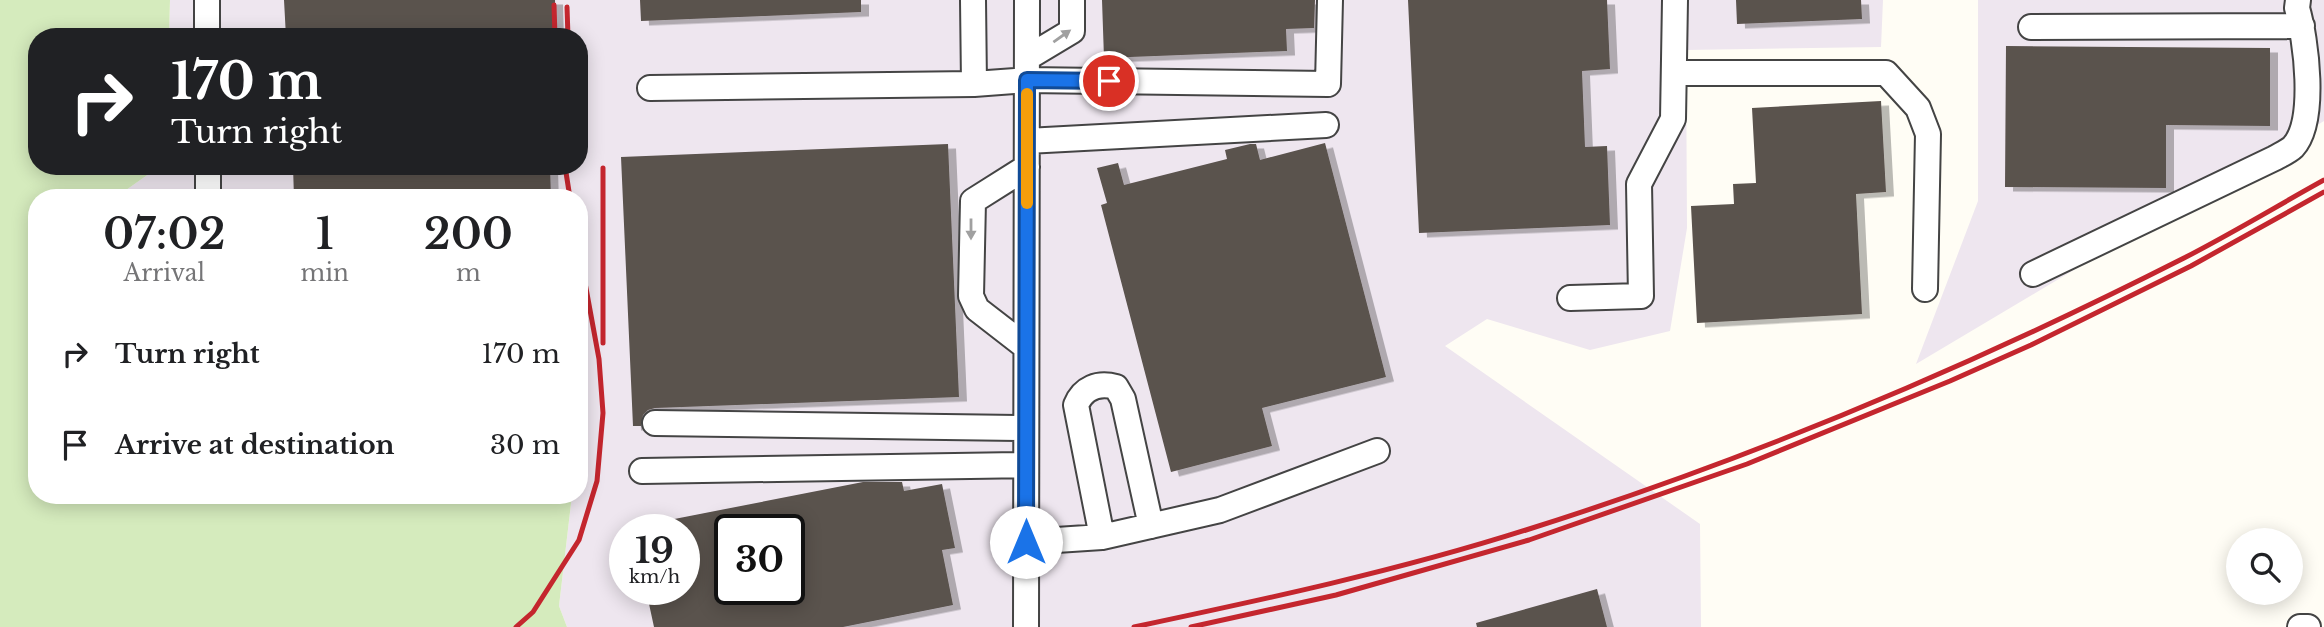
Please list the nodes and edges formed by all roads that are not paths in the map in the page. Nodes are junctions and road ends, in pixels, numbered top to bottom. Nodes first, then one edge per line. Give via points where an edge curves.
1 (207, 0) edge
2 (973, 0) edge
3 (1027, 0) edge
4 (1072, 0) edge
5 (1330, 0) edge
6 (1675, 0) edge
7 (2298, 0) edge
8 (2302, 26) junction
9 (2031, 27) dead end
10 (207, 28) edge
11 (1027, 69) junction
12 (1674, 73) junction
13 (974, 84) junction
14 (650, 88) dead end
15 (1326, 125) dead end
16 (1027, 141) junction
17 (1027, 167) junction
18 (2033, 274) dead end
19 (1925, 289) dead end
20 (1570, 298) dead end
21 (1026, 347) junction
22 (655, 423) dead end
23 (1026, 428) junction
24 (1377, 450) dead end
25 (1026, 465) junction
26 (642, 471) dead end
27 (1152, 526) junction
28 (1101, 537) junction
29 (1026, 542) junction
30 (1026, 627) edge
31 (2300, 627) edge
32 (2308, 627) edge

1 - 10 street
2 - 13 street
3 - 11 street
11 -> 4 street via 1072,31
5 - 11 street via 1328,84
6 - 12 street
7 - 8 street
8 - 9 street
8 - 18 street via 2307,53 2306,105 2302,131 2293,147
11 - 13 street
11 - 16 street
12 - 19 street via 1886,73 1918,108 1928,134
12 - 20 street via 1673,119 1639,184 1640,296
13 - 14 street
15 - 16 street
16 - 17 street
17 - 21 street
17 -> 21 street via 973,201 971,296 978,309
21 - 23 street
22 - 23 street
23 - 25 street
24 - 27 street via 1220,510
25 - 26 street
25 - 29 street
27 - 28 street
27 - 28 street via 1123,398 1116,387 1088,388 1076,405
28 - 29 street
29 - 30 street
31 - 32 street

